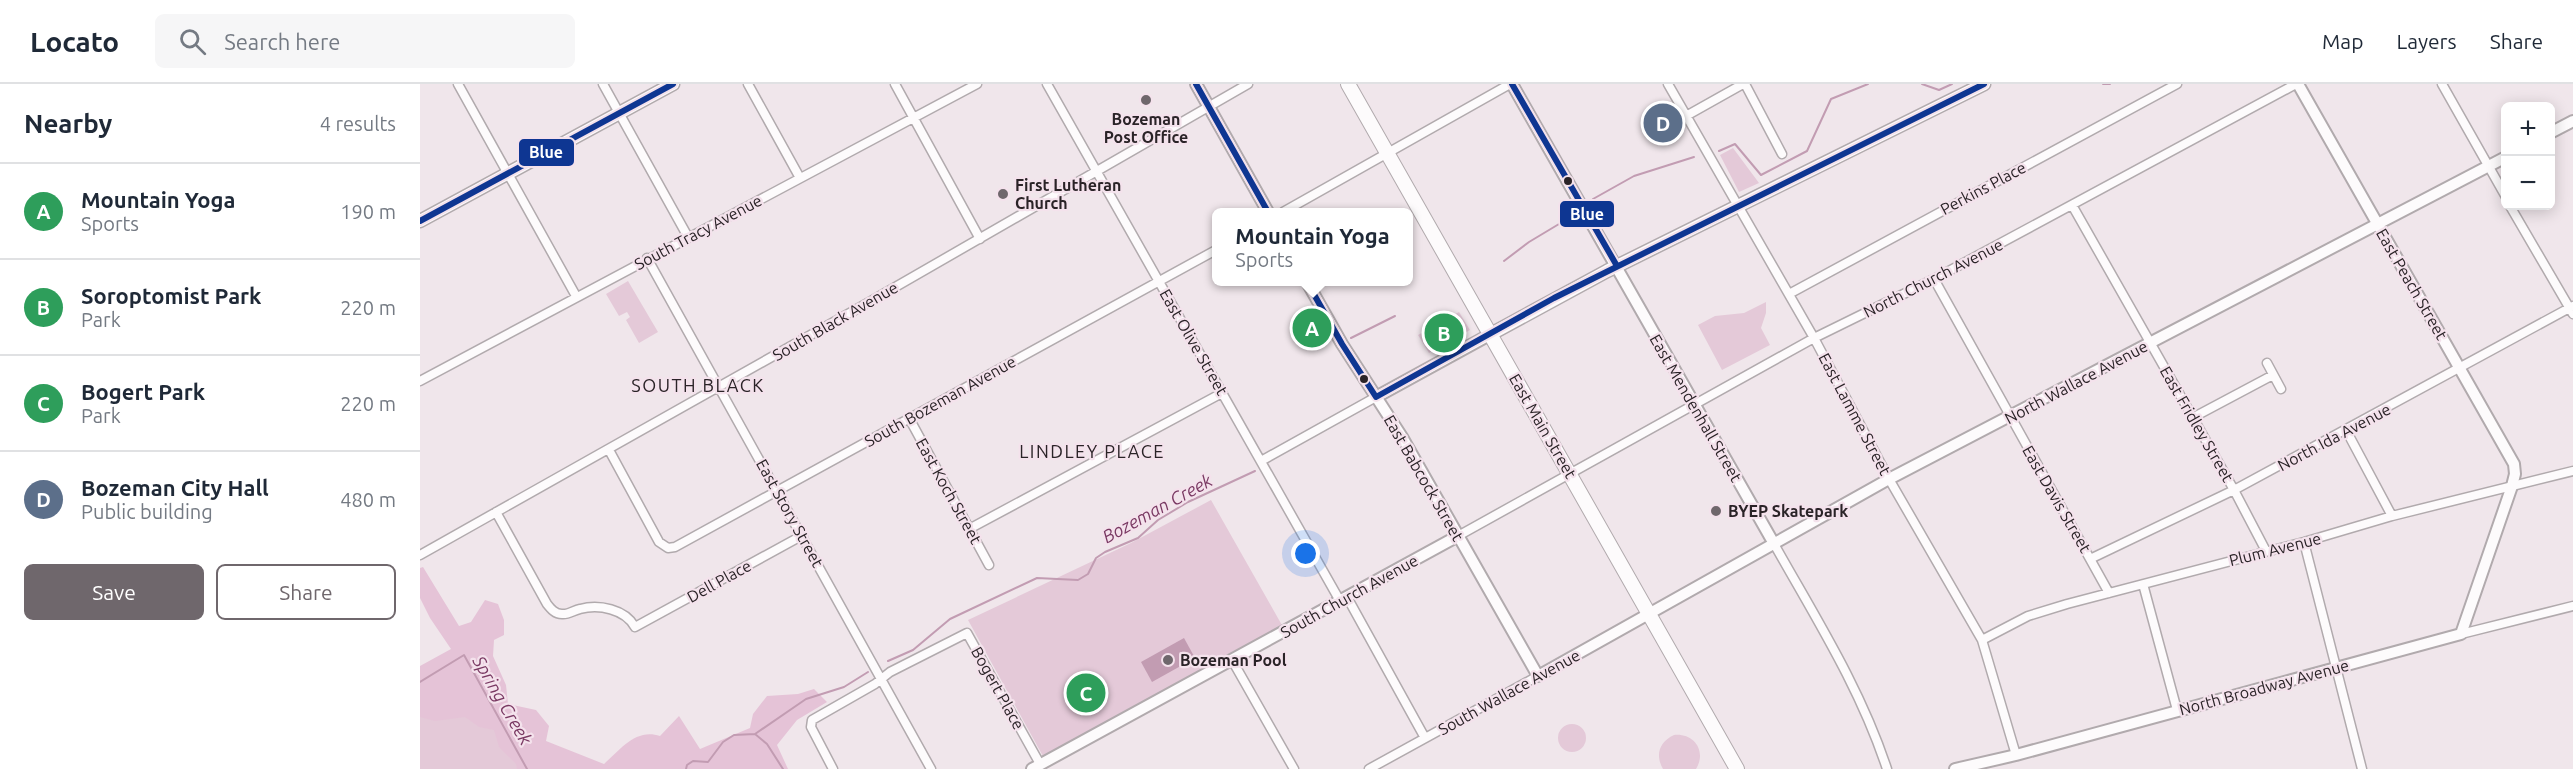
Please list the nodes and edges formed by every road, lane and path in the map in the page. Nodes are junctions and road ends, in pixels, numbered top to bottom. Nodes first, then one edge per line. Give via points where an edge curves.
1 (458, 84) edge
2 (603, 84) edge
3 (673, 84) edge
4 (748, 84) edge
5 (895, 84) edge
6 (976, 84) edge
7 (1047, 84) edge
8 (1196, 84) edge
9 (1248, 84) edge
10 (1348, 84) edge
11 (1511, 84) edge
12 (1668, 84) edge
13 (1744, 84) edge
14 (1984, 84) edge
15 (2177, 84) edge
16 (2297, 84) edge
17 (2442, 84) edge
18 (1209, 106) junction
19 (619, 113) junction
20 (1686, 116) junction
21 (914, 117) junction
22 (2573, 121) edge
23 (2555, 130) edge
24 (1388, 153) junction
25 (1782, 154) dead end
26 (2501, 159) edge
27 (2488, 167) junction
28 (1096, 171) junction
29 (507, 172) junction
30 (800, 178) junction
31 (2501, 190) edge
32 (1738, 205) junction
33 (2072, 205) junction
34 (1265, 208) edge
35 (1292, 208) edge
36 (2512, 210) edge
37 (420, 221) edge
38 (2378, 224) junction
39 (688, 237) junction
40 (980, 239) junction
41 (1212, 252) edge
42 (647, 258) junction
43 (1617, 266) junction
44 (1934, 279) junction
45 (1159, 281) junction
46 (1309, 286) edge
47 (1789, 294) junction
48 (576, 296) junction
49 (2572, 309) edge
50 (1491, 334) junction
51 (1814, 338) junction
52 (2151, 343) junction
53 (2267, 363) dead end
54 (2460, 368) junction
55 (2273, 375) junction
56 (420, 381) edge
57 (720, 387) junction
58 (2281, 389) dead end
59 (1222, 393) junction
60 (1376, 397) junction
61 (1694, 404) junction
62 (2010, 417) junction
63 (2194, 417) junction
64 (909, 418) junction
65 (2346, 430) junction
66 (609, 450) junction
67 (1261, 461) junction
68 (2573, 471) edge
69 (1570, 474) junction
70 (1890, 479) junction
71 (2512, 486) junction
72 (777, 490) junction
73 (2235, 490) junction
74 (496, 512) junction
75 (2392, 516) junction
76 (969, 529) junction
77 (803, 535) junction
78 (1458, 536) junction
79 (1773, 542) junction
80 (2304, 542) junction
81 (2266, 551) junction
82 (420, 555) edge
83 (2090, 559) junction
84 (989, 565) dead end
85 (2143, 584) junction
86 (2109, 593) junction
87 (1344, 599) junction
88 (2573, 606) edge
89 (1650, 615) junction
90 (2461, 634) junction
91 (1982, 640) junction
92 (1232, 660) junction
93 (2336, 667) junction
94 (1538, 676) junction
95 (882, 678) junction
96 (2177, 710) junction
97 (1425, 738) junction
98 (2016, 755) junction
99 (1036, 767) edge
100 (833, 769) edge
101 (931, 769) edge
102 (1294, 769) edge
103 (1369, 769) edge
104 (1737, 769) edge
105 (1887, 769) edge
106 (1955, 769) edge
107 (2362, 769) edge

1 - 29 street
2 - 19 street
3 - 19 main road
4 - 30 street
5 - 21 street
6 - 21 street, South Tracy Avenue
7 - 28 street, East Olive Street
8 - 18 street
9 - 18 street, South Black Avenue
10 - 24 highway, East Main Street
11 - 24 street
11 - 43 street, East Mendenhall Street
12 - 20 street, East Lamme Street
13 - 20 street
13 - 25 street
14 - 32 main road
15 - 47 street, Perkins Place
16 - 33 street, North Church Avenue
16 - 38 street, East Peach Street
17 - 27 street
18 - 28 street, South Black Avenue
18 - 34 street
19 - 29 main road
19 - 39 street
20 - 32 street, East Lamme Street
21 - 30 street, South Tracy Avenue
21 - 40 street
22 - 23 street
24 - 35 street
24 - 50 highway, East Main Street
26 - 27 street, North Wallace Avenue
27 - 31 street
27 - 38 street, North Wallace Avenue
28 - 40 street, South Black Avenue
28 - 45 street, East Olive Street
29 - 37 main road
29 - 48 street
30 - 39 street, South Tracy Avenue
32 - 43 main road
32 - 47 street, East Lamme Street
33 - 44 street, North Church Avenue
33 - 52 street, East Fridley Street
36 - 49 street
38 - 52 street, North Wallace Avenue
38 - 54 street, East Peach Street
39 - 42 street, South Tracy Avenue
40 - 57 street, South Black Avenue
41 - 45 street, South Bozeman Avenue
42 - 48 street, South Tracy Avenue
42 - 57 street, East Story Street
43 - 50 main road
43 - 61 street, East Mendenhall Street
44 - 51 street, North Church Avenue
44 - 62 street, East Davis Street
45 - 59 street, East Olive Street
45 - 64 street, South Bozeman Avenue
46 - 60 street, East Babcock Street
47 - 51 street, East Lamme Street
48 - 56 street, South Tracy Avenue
49 - 54 street, North Ida Avenue
50 - 60 street
50 - 69 highway, East Main Street
51 - 61 street, North Church Avenue
51 - 70 street, East Lamme Street
52 - 62 street, North Wallace Avenue
52 - 63 street, East Fridley Street
53 - 55 street
54 - 65 street, North Ida Avenue
54 - 71 street, East Peach Street via 2514,464
55 - 58 street
55 - 63 street
57 - 66 street, South Black Avenue
57 - 72 street, East Story Street
59 - 67 street, East Olive Street
59 - 76 street
60 - 67 street
60 - 78 street, East Babcock Street
61 - 69 street, North Church Avenue
61 - 79 street, East Mendenhall Street
62 - 70 street, North Wallace Avenue
62 - 83 street, East Davis Street
63 - 73 street, East Fridley Street
64 - 72 street, South Bozeman Avenue
64 - 76 street, East Koch Street
65 - 73 street, North Ida Avenue
65 - 75 street
66 - 72 street, South Bozeman Avenue via 664,546 675,547
66 - 74 street, South Black Avenue
67 - 87 street, East Olive Street
68 - 71 street, Plum Avenue
69 - 78 street, South Church Avenue
69 - 89 highway, East Main Street
70 - 79 street, North Wallace Avenue
70 - 91 street, East Lamme Street
71 - 75 street, Plum Avenue
71 - 90 street
72 - 77 street, East Story Street
73 - 81 street, East Fridley Street
73 - 83 street, North Ida Avenue
74 - 77 street, Dell Place via 554,612 613,610 627,616 635,627
74 - 82 street, South Black Avenue
75 - 80 street, Plum Avenue
76 - 84 street, East Koch Street
77 - 95 street, East Story Street
78 - 87 street, South Church Avenue
78 - 94 street, East Babcock Street
79 - 89 street, North Wallace Avenue
79 - 105 street, East Mendenhall Street via 1848,674 1874,729
80 - 81 street, Plum Avenue
80 - 93 street
81 - 85 street, Plum Avenue
83 - 86 street, East Davis Street
85 - 86 street, Plum Avenue
85 - 96 street
86 - 91 street, Plum Avenue via 2028,616
87 - 92 street, South Church Avenue
87 - 97 street, East Olive Street
88 - 90 street, North Broadway Avenue
89 - 94 street, South Wallace Avenue
89 - 104 highway, East Main Street
90 - 93 street, North Broadway Avenue
91 - 98 street, East Lamme Street
92 - 99 street, South Church Avenue
92 - 102 street
93 - 96 street, North Broadway Avenue
93 - 107 street
94 - 97 street, South Wallace Avenue
95 - 99 street, Bogert Place via 967,633
95 - 100 street via 812,720 811,727
95 - 101 street, East Story Street
96 - 98 street, North Broadway Avenue
97 - 103 street, South Wallace Avenue
98 - 106 street, North Broadway Avenue

